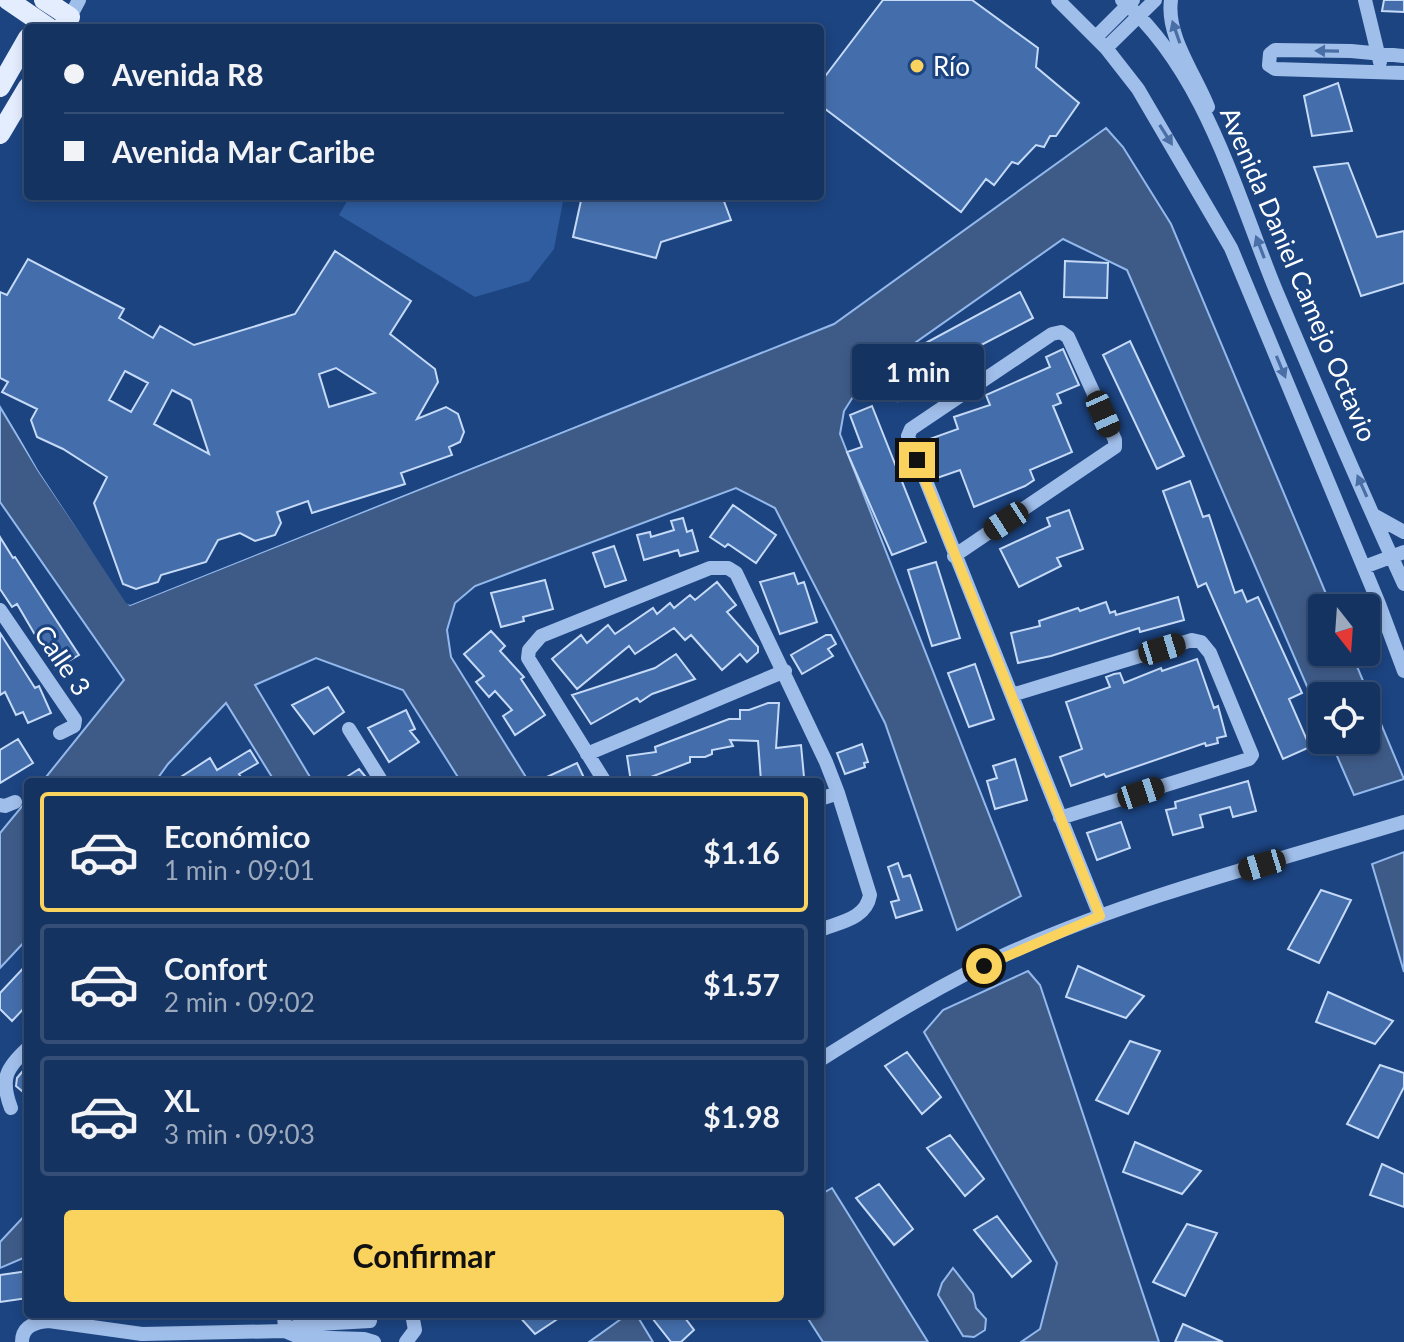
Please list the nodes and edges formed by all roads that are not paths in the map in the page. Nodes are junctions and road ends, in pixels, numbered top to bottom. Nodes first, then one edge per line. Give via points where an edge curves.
1 (8, 0) edge
2 (1058, 0) edge
3 (1155, 0) edge
4 (1171, 0) edge
5 (1365, 0) edge
6 (1130, 5) edge
7 (71, 15) edge
8 (40, 16) edge
9 (1101, 42) junction
10 (24, 44) edge
11 (1379, 54) junction
12 (1404, 56) edge
13 (1382, 71) junction
14 (1404, 73) edge
15 (0, 87) edge
16 (24, 94) edge
17 (0, 134) edge
18 (1225, 156) junction
19 (1375, 516) junction
20 (1404, 532) edge
21 (1398, 555) edge
22 (954, 556) junction
23 (1364, 567) junction
24 (1404, 584) edge
25 (0, 610) edge
26 (785, 671) junction
27 (1404, 671) edge
28 (1012, 695) junction
29 (349, 729) dead end
30 (60, 733) dead end
31 (587, 754) junction
32 (380, 778) edge
33 (602, 778) edge
34 (838, 793) junction
35 (824, 798) edge
36 (15, 802) dead end
37 (0, 805) edge
38 (1060, 818) junction
39 (1404, 822) edge
40 (1100, 916) junction
41 (824, 928) edge
42 (24, 1052) edge
43 (824, 1058) edge
44 (11, 1108) dead end
45 (284, 1318) edge
46 (362, 1318) edge
47 (371, 1318) edge
48 (413, 1318) edge
49 (104, 1329) junction
50 (285, 1331) junction
51 (142, 1334) junction
52 (22, 1342) edge
53 (91, 1342) edge
54 (128, 1342) edge
55 (376, 1342) edge
56 (406, 1342) edge

1 - 8 main road
2 - 9 street, Avenida Daniel Camejo Octavio
3 - 6 street
18 -> 4 street via 1175,33
5 - 11 street
6 - 9 street
6 - 18 street, Avenida Daniel Camejo Octavio via 1170,56
7 - 8 main road
9 -> 23 street, Avenida Daniel Camejo Octavio via 1138,89 1231,248
10 - 15 main road
11 - 12 street
11 - 13 street
11 -> 13 street via 1275,50 1269,65
13 - 14 street
16 - 17 main road
19 -> 18 street, Avenida Daniel Camejo Octavio via 1277,292
19 - 20 street
19 - 21 street, Avenida Daniel Camejo Octavio
21 - 23 street
21 - 24 street, Avenida Daniel Camejo Octavio
22 - 22 street via 908,436 911,429 1061,332 1068,337 1115,447
22 - 28 street
23 - 27 street, Avenida Daniel Camejo Octavio
25 - 30 street, Calle 3 via 75,720
26 - 31 street
26 - 31 street via 736,573 717,566 541,636 528,658
26 - 34 street
28 - 38 street
28 - 38 street via 1192,640 1201,642 1252,755
29 - 32 street
31 - 33 street
34 - 35 street
34 - 41 street via 870,895 861,914
36 - 37 street
38 - 40 street
39 - 40 street
40 - 43 street via 933,991
42 - 44 street via 2,1083
45 - 50 street
46 - 50 street
47 - 55 street
48 - 56 street via 415,1330
49 - 51 street
49 - 52 street via 36,1322 26,1329
49 - 53 street
50 - 51 street
50 - 55 street via 299,1337
51 - 54 street

